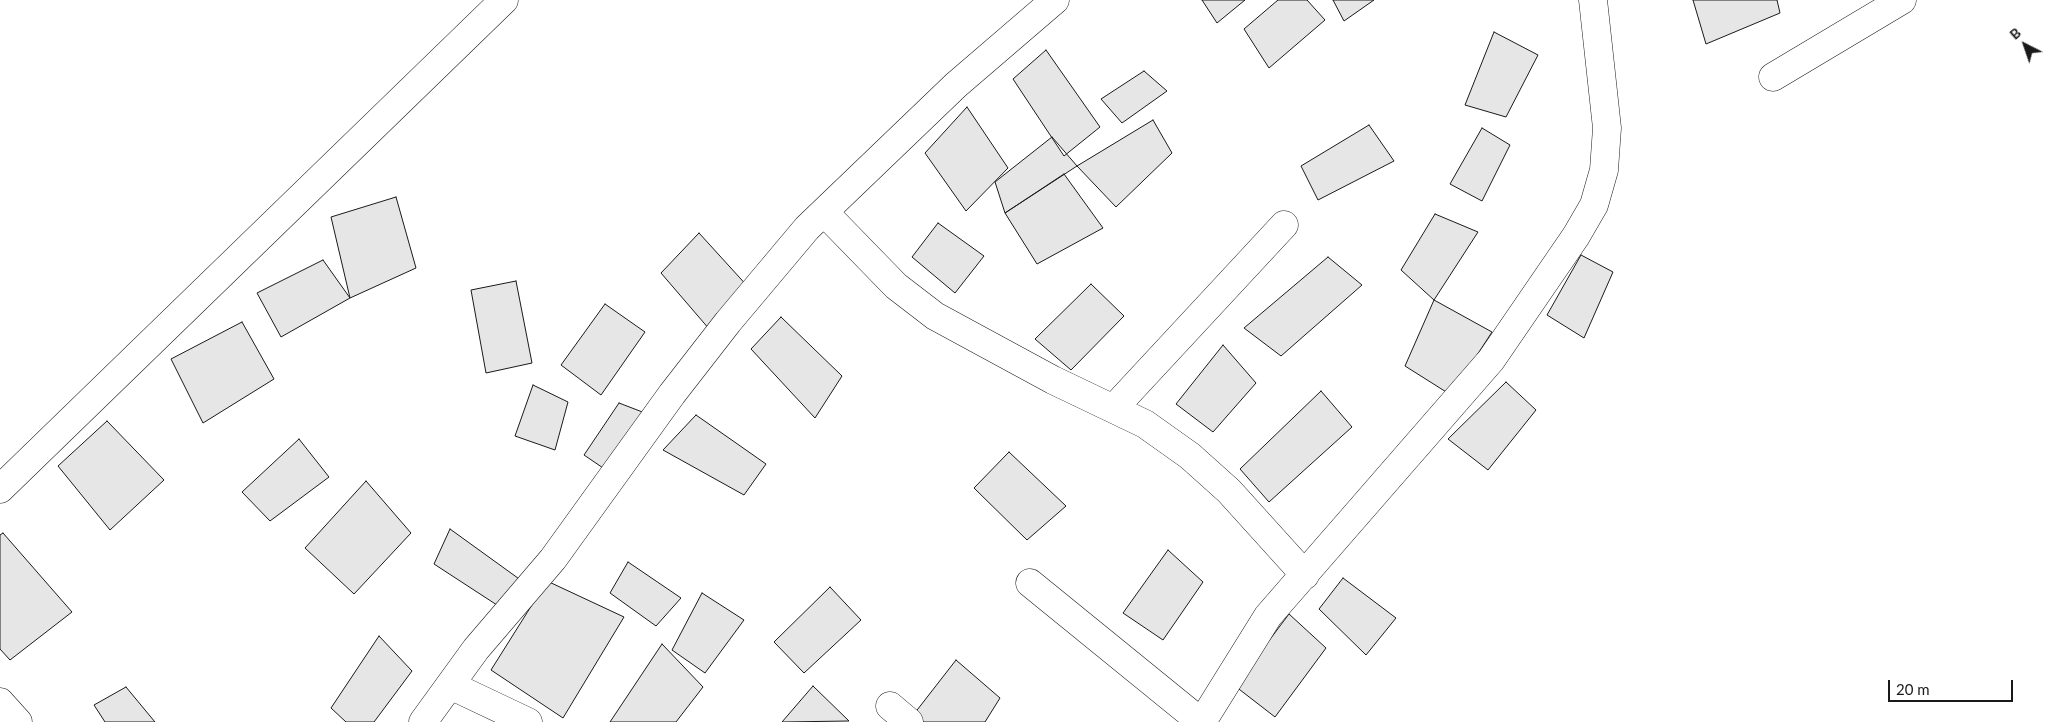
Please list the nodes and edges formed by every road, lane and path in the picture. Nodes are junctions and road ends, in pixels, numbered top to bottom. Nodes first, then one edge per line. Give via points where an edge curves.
1 (504, 0) edge
2 (1056, 0) edge
3 (1594, 0) edge
4 (1902, 0) edge
5 (1773, 77) dead end
6 (824, 212) junction
7 (1284, 225) dead end
8 (1114, 408) junction
9 (0, 488) edge
10 (1305, 574) junction
11 (1030, 583) dead end
12 (450, 685) junction
13 (0, 702) edge
14 (18, 722) edge
15 (423, 722) edge
16 (528, 722) edge
17 (1202, 722) edge

1 - 9 street
2 - 6 street via 956,85
3 - 10 street via 1607,128 1604,170 1594,204 1576,236 1491,360
4 - 5 street
6 - 8 street via 896,286 935,316 1053,380
6 - 12 street via 728,322 553,560 476,649
7 - 8 street
8 - 10 street via 1145,424 1190,456 1229,491
10 - 17 street via 1268,616
11 - 17 street
12 - 15 street
12 - 16 street
13 - 14 street

